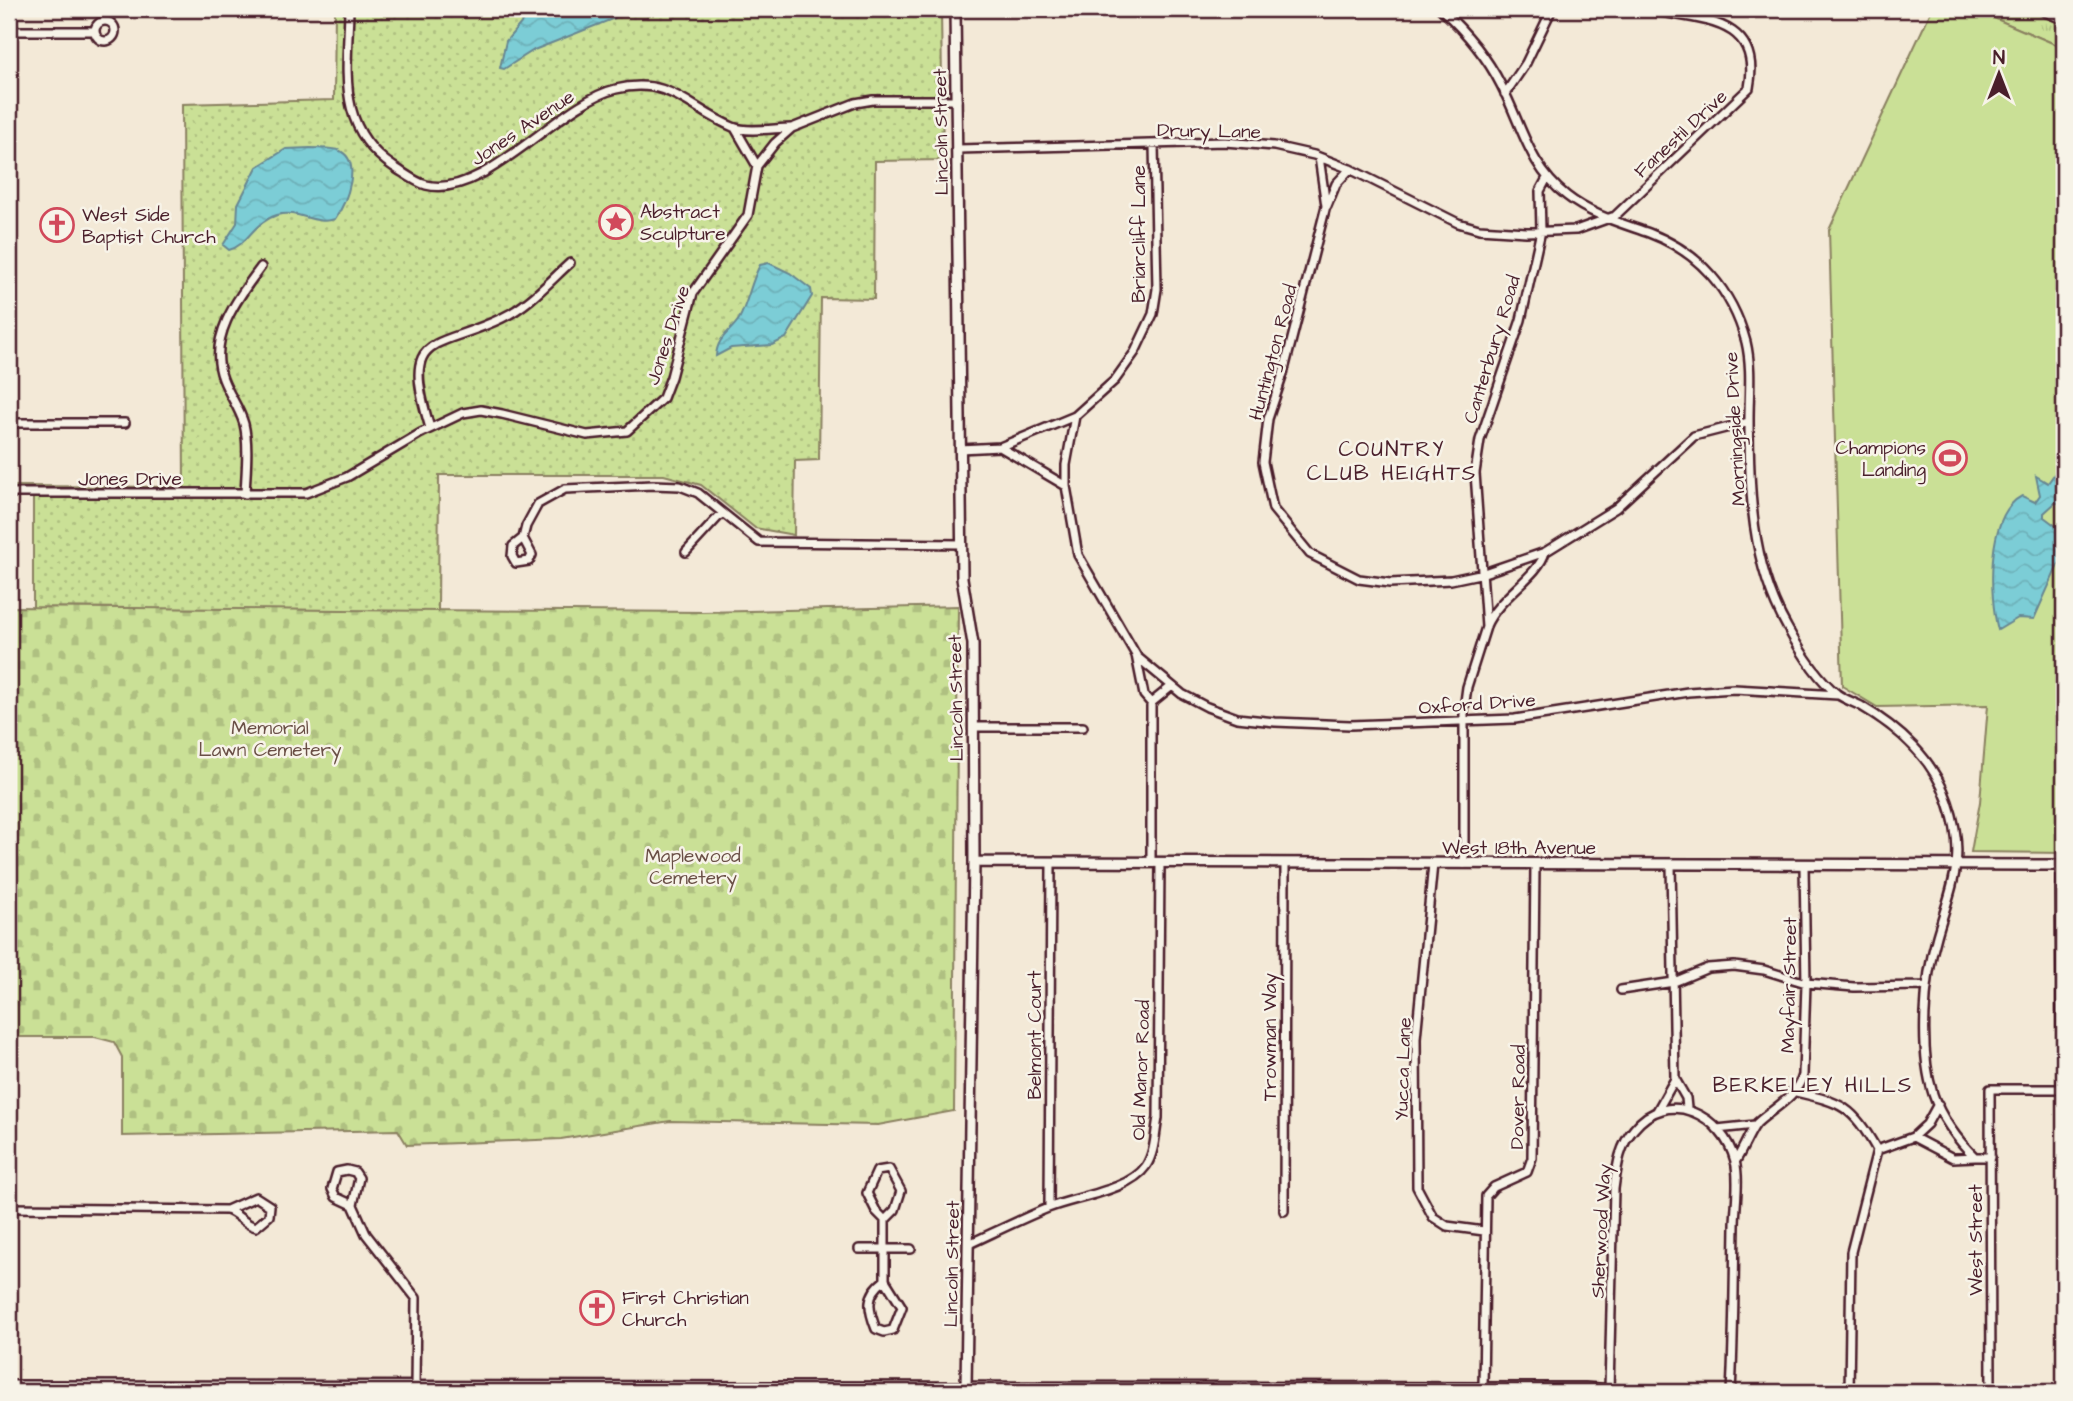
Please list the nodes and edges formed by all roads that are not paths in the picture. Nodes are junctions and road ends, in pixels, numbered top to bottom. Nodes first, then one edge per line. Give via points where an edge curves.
1 (349, 9) edge
2 (955, 9) edge
3 (1441, 9) edge
4 (1552, 9) edge
5 (1645, 9) edge
6 (2047, 9) edge
7 (2064, 16) edge
8 (9, 31) edge
9 (92, 31) dead end
10 (1505, 94) junction
11 (957, 100) junction
12 (735, 128) junction
13 (792, 128) junction
14 (1154, 145) junction
15 (958, 149) junction
16 (1319, 158) junction
17 (757, 166) junction
18 (1350, 169) junction
19 (1547, 178) junction
20 (1326, 206) junction
21 (1608, 219) junction
22 (1541, 232) junction
23 (570, 263) dead end
24 (261, 267) dead end
25 (1075, 416) junction
26 (1749, 422) junction
27 (9, 423) edge
28 (125, 423) dead end
29 (430, 428) junction
30 (1000, 447) junction
31 (960, 449) junction
32 (1066, 486) junction
33 (9, 493) edge
34 (245, 494) junction
35 (722, 513) junction
36 (523, 538) dead end
37 (962, 544) junction
38 (686, 552) dead end
39 (1545, 552) junction
40 (1484, 573) junction
41 (1486, 627) junction
42 (1136, 655) junction
43 (1172, 686) junction
44 (1838, 695) junction
45 (1151, 703) junction
46 (1463, 722) junction
47 (974, 727) junction
48 (1083, 727) dead end
49 (974, 862) junction
50 (1051, 862) junction
51 (1155, 863) junction
52 (1286, 863) junction
53 (1433, 864) junction
54 (1464, 864) junction
55 (1535, 865) junction
56 (2062, 865) edge
57 (1671, 866) junction
58 (1804, 866) junction
59 (1958, 867) junction
60 (1674, 982) junction
61 (1806, 983) junction
62 (1926, 986) junction
63 (1622, 990) dead end
64 (1675, 1079) junction
65 (2063, 1089) edge
66 (1792, 1091) junction
67 (1938, 1104) junction
68 (1687, 1108) junction
69 (1657, 1111) junction
70 (1755, 1125) junction
71 (1717, 1129) junction
72 (1913, 1138) junction
73 (1877, 1150) junction
74 (1975, 1157) junction
75 (1991, 1157) junction
76 (1735, 1162) junction
77 (353, 1205) junction
78 (1049, 1207) junction
79 (9, 1208) edge
80 (227, 1210) junction
81 (1284, 1211) dead end
82 (885, 1220) junction
83 (1484, 1231) junction
84 (969, 1244) junction
85 (859, 1249) dead end
86 (885, 1249) junction
87 (911, 1249) dead end
88 (885, 1280) junction
89 (9, 1386) edge
90 (415, 1387) junction
91 (966, 1387) junction
92 (1483, 1388) junction
93 (262, 1389) edge
94 (434, 1390) edge
95 (616, 1390) edge
96 (775, 1390) edge
97 (947, 1390) edge
98 (1297, 1390) edge
99 (1444, 1390) edge
100 (1584, 1390) edge
101 (1609, 1390) junction
102 (1639, 1392) edge
103 (1731, 1392) edge
104 (1849, 1392) edge
105 (1991, 1392) edge

1 - 12 street, Jones Avenue via 348,97 354,125 390,164 427,185 471,180 592,99 615,89 654,87 676,92
2 - 11 street, Lincoln Street
3 - 10 street, Morningside Drive via 1464,30
4 - 10 street
5 - 21 street, Fanestil Drive via 1717,23 1737,33 1747,43 1752,76 1749,88 1728,111
6 - 7 highway
8 - 9 street
10 - 19 street, Morningside Drive via 1531,157
11 - 13 street via 855,103
11 - 15 street, Lincoln Street
12 - 13 street
12 - 17 street
13 - 17 street
14 - 15 street, Drury Lane
14 - 16 street, Drury Lane via 1225,142 1274,146
14 - 25 street, Briarcliff Lane via 1157,289 1153,314 1115,380
15 - 31 street, Lincoln Street
16 - 18 street, Drury Lane
16 - 20 street, Huntington Road
17 - 29 street, Jones Drive via 748,215 693,293 671,377 663,398 647,415 626,431 608,435 587,435 481,410 450,417
18 - 20 street via 1335,184
18 - 22 street, Drury Lane via 1458,223 1479,229
19 - 21 street, Morningside Drive via 1567,196
19 - 22 street, Canterbury Road via 1539,200
20 - 40 street, Huntington Road via 1268,419 1263,462 1273,509 1310,554 1359,579 1391,583
21 - 22 street, Drury Lane via 1576,230
21 - 26 street, Morningside Drive via 1682,248 1713,275 1738,319 1746,345
22 - 40 street, Canterbury Road via 1521,320 1480,440 1475,473
23 - 29 street via 512,313 431,346 419,369
24 - 34 street via 222,329 218,346 223,381 244,425
25 - 30 street, Briarcliff Lane
25 - 32 street
26 - 39 street, Huntington Road via 1694,436 1616,508
26 - 44 street, Morningside Drive via 1754,524 1765,580 1808,662
27 - 28 street
29 - 34 street, Jones Drive via 347,477 306,493
30 - 31 street
30 - 32 street
31 - 37 street, Lincoln Street
32 - 42 street via 1078,555
33 - 34 street, Jones Drive
35 - 36 street via 698,493 680,486 583,486 565,489 538,503
35 - 37 street via 759,542 773,544
35 - 38 street
37 - 47 street, Lincoln Street via 962,578 973,644
39 - 40 street, Huntington Road
39 - 41 street via 1538,568 1506,595
40 - 41 street, Canterbury Road
41 - 46 street, Canterbury Road via 1467,687
42 - 43 street, Oxford Drive
42 - 45 street via 1144,695
43 - 45 street
43 - 46 street, Oxford Drive via 1237,718 1275,723
44 - 46 street, Oxford Drive via 1754,689 1688,692 1515,719
44 - 59 street, Morningside Drive via 1905,738 1932,767 1956,831
45 - 51 street
46 - 54 street, Canterbury Road
47 - 48 street
47 - 49 street, Lincoln Street
49 - 50 street, West 18th Avenue
49 - 84 street, Lincoln Street
50 - 51 street, West 18th Avenue
50 - 78 street, Belmont Court
51 - 52 street, West 18th Avenue
51 - 78 street, Old Manor Road via 1158,1118 1153,1149 1136,1175
52 - 53 street, West 18th Avenue
52 - 81 street, Trowman Way
53 - 54 street, West 18th Avenue
53 - 83 street, Yucca Lane via 1416,1038 1417,1187 1433,1217 1447,1226
54 - 55 street, West 18th Avenue
55 - 57 street, West 18th Avenue
55 - 83 street, Dover Road via 1532,1158 1527,1172 1494,1186 1486,1196
56 - 59 street, West 18th Avenue
56 - 65 street
57 - 58 street, West 18th Avenue
57 - 60 street
58 - 59 street, West 18th Avenue
58 - 61 street, Mayfair Street
59 - 62 street
60 - 61 street via 1708,968 1734,966
60 - 63 street
60 - 64 street
61 - 62 street
61 - 66 street, Mayfair Street via 1803,1075
62 - 67 street via 1926,1051
64 - 68 street
64 - 69 street
65 - 75 street, West Street via 1990,1088
66 - 70 street, Mayfair Street
66 - 73 street via 1837,1101 1863,1125
67 - 72 street via 1927,1125
67 - 74 street via 1963,1146
68 - 69 street
68 - 71 street
69 - 101 street, Sherwood Way via 1634,1127 1618,1163
70 - 71 street
70 - 76 street, Mayfair Street
71 - 76 street
72 - 73 street
72 - 74 street via 1953,1158
73 - 104 street via 1851,1252
74 - 75 street
75 - 105 street, West Street
76 - 103 street
77 - 77 street via 359,1178 355,1172 337,1172 332,1189 336,1197
77 - 90 street via 366,1234 416,1298
78 - 84 street, Old Manor Road
79 - 80 street
80 - 80 street via 256,1227 269,1216 270,1206 256,1197
82 - 82 street via 895,1210 901,1191 889,1168 877,1171 867,1192
82 - 86 street
83 - 92 street, Dover Road
84 - 91 street, Lincoln Street
85 - 86 street
86 - 87 street
86 - 88 street
88 - 88 street via 867,1308 876,1329 884,1332 893,1330 902,1307
89 - 93 street
90 - 93 street
90 - 94 street
91 - 97 street
91 - 98 street
92 - 99 street
92 - 100 street
94 - 95 street
95 - 96 street
96 - 97 street
98 - 99 street
100 - 101 street
101 - 102 street

